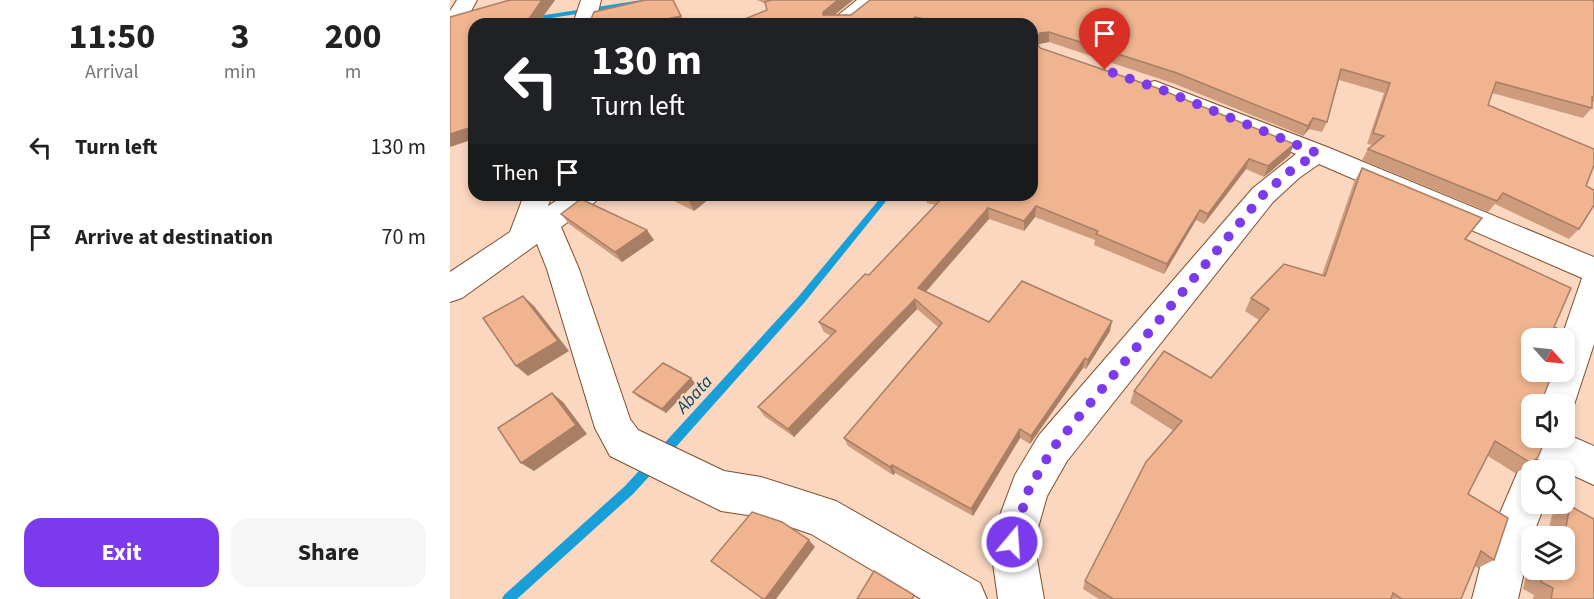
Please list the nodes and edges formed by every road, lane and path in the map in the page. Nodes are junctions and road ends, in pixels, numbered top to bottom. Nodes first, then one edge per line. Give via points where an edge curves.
1 (467, 0) edge
2 (870, 0) edge
3 (1593, 0) edge
4 (1594, 6) edge
5 (846, 18) edge
6 (456, 19) edge
7 (1134, 80) edge
8 (1317, 153) junction
9 (572, 201) edge
10 (536, 218) edge
11 (1594, 270) edge
12 (1594, 285) edge
13 (450, 289) edge
14 (1560, 394) edge
15 (1544, 451) edge
16 (1594, 466) edge
17 (1521, 512) edge
18 (964, 599) edge
19 (1021, 599) edge
20 (1495, 599) edge

1 - 6 street
2 - 5 street
3 - 4 street
7 - 8 street
8 - 11 street
8 - 19 street via 1263,195 1053,448 1029,489 1012,542
9 - 10 street
10 - 13 street
10 - 18 street via 563,269 614,428 624,443 721,491 761,497 821,516
12 - 14 street via 1584,330
15 - 16 street
17 - 20 street via 1507,548

